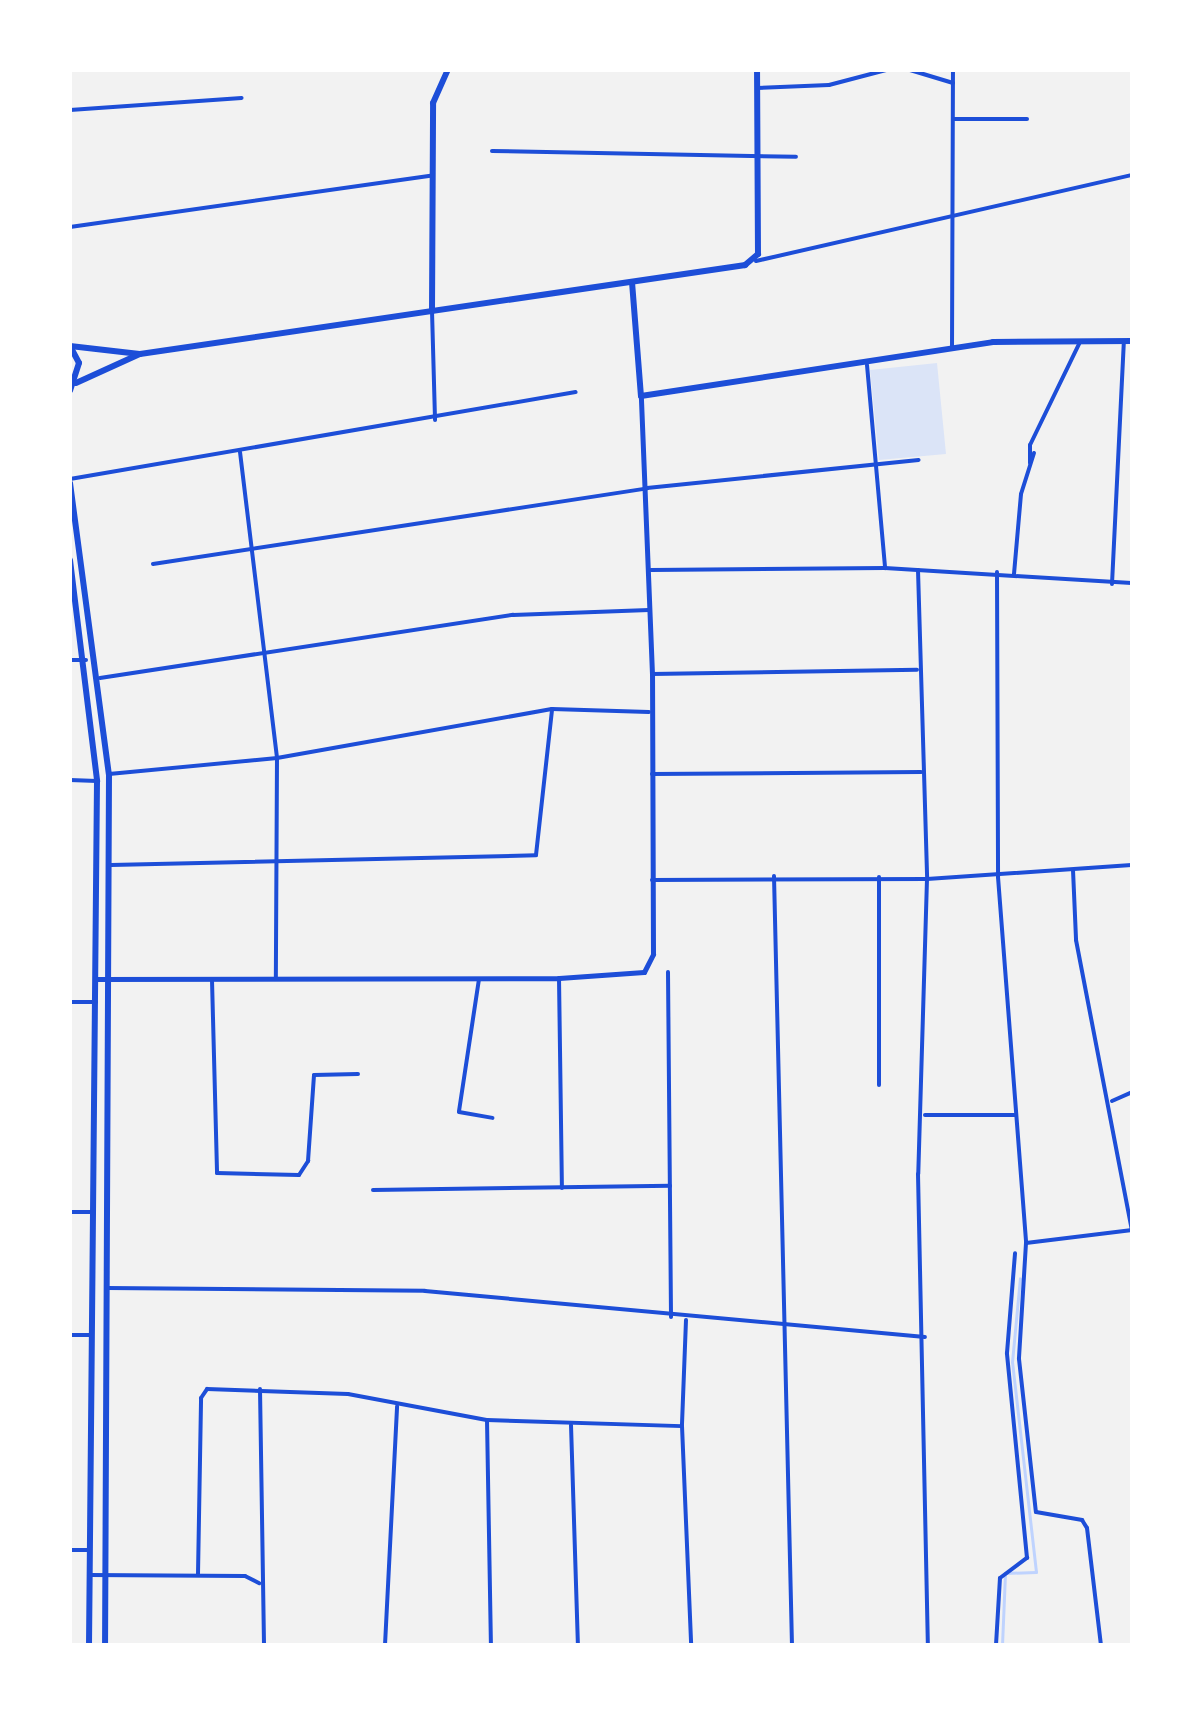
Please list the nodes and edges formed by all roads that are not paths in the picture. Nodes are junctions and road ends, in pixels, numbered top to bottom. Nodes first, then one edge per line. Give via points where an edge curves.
1 (448, 70) edge
2 (757, 70) edge
3 (886, 70) edge
4 (910, 70) edge
5 (953, 70) edge
6 (953, 83) junction
7 (757, 88) junction
8 (242, 98) dead end
9 (70, 110) edge
10 (953, 119) junction
11 (1027, 119) dead end
12 (492, 151) dead end
13 (757, 155) junction
14 (796, 157) dead end
15 (1132, 175) edge
16 (430, 176) junction
17 (952, 217) junction
18 (70, 227) edge
19 (756, 261) junction
20 (632, 282) junction
21 (432, 311) junction
22 (1081, 340) junction
23 (1128, 341) edge
24 (70, 346) edge
25 (952, 348) junction
26 (140, 354) junction
27 (867, 365) junction
28 (76, 383) junction
29 (70, 391) edge
30 (576, 392) dead end
31 (641, 396) junction
32 (435, 420) junction
33 (240, 452) junction
34 (1034, 453) dead end
35 (919, 460) dead end
36 (1030, 463) junction
37 (874, 465) junction
38 (70, 481) edge
39 (647, 488) junction
40 (256, 552) junction
41 (70, 560) edge
42 (153, 564) dead end
43 (885, 568) junction
44 (651, 570) junction
45 (918, 570) junction
46 (997, 572) junction
47 (1014, 574) junction
48 (1132, 583) edge
49 (1112, 584) junction
50 (652, 610) junction
51 (269, 657) junction
52 (70, 660) edge
53 (86, 660) junction
54 (917, 670) junction
55 (652, 674) junction
56 (100, 678) junction
57 (552, 709) junction
58 (649, 712) junction
59 (277, 758) junction
60 (921, 772) junction
61 (109, 774) junction
62 (652, 774) junction
63 (70, 780) edge
64 (97, 781) junction
65 (277, 861) junction
66 (111, 865) junction
67 (1132, 865) edge
68 (1073, 870) junction
69 (774, 876) junction
70 (879, 877) junction
71 (998, 877) junction
72 (927, 879) junction
73 (652, 880) junction
74 (668, 972) dead end
75 (559, 978) junction
76 (97, 979) junction
77 (276, 979) junction
78 (479, 979) junction
79 (110, 980) junction
80 (212, 980) junction
81 (70, 1002) edge
82 (96, 1002) junction
83 (358, 1074) dead end
84 (879, 1085) dead end
85 (1132, 1092) edge
86 (1112, 1101) junction
87 (925, 1115) junction
88 (1016, 1115) junction
89 (492, 1118) dead end
90 (670, 1186) junction
91 (562, 1188) junction
92 (373, 1190) dead end
93 (70, 1212) edge
94 (94, 1212) junction
95 (1132, 1230) edge
96 (1025, 1239) junction
97 (1015, 1253) dead end
98 (107, 1288) junction
99 (671, 1317) junction
100 (686, 1319) junction
101 (789, 1329) junction
102 (70, 1335) edge
103 (93, 1335) junction
104 (925, 1337) junction
105 (260, 1389) junction
106 (397, 1406) junction
107 (487, 1420) junction
108 (571, 1425) junction
109 (682, 1426) junction
110 (70, 1550) edge
111 (90, 1550) junction
112 (104, 1574) junction
113 (198, 1574) junction
114 (90, 1575) junction
115 (259, 1583) junction
116 (89, 1645) edge
117 (105, 1645) edge
118 (264, 1645) edge
119 (385, 1645) edge
120 (491, 1645) edge
121 (578, 1645) edge
122 (691, 1645) edge
123 (792, 1645) edge
124 (928, 1645) edge
125 (996, 1645) edge
126 (1101, 1645) edge

1 - 16 main road via 433,103
2 - 7 main road
3 - 7 street via 829,85
4 - 6 street
5 - 6 street
6 - 10 street
7 - 13 main road
8 - 9 street
10 - 11 street
10 - 17 street
12 - 13 street
13 - 14 street
13 - 19 main road
15 - 17 street
16 - 18 street
16 - 21 main road
17 - 19 street
17 - 25 street
19 - 20 main road
20 - 21 main road
20 - 31 main road
21 - 26 main road
21 - 32 street
22 - 23 main road
22 - 25 main road
22 - 36 street via 1030,445
23 - 49 street
24 - 26 main road
24 - 28 main road via 79,363
25 - 27 main road
26 - 28 main road
27 - 31 main road
27 - 37 street
28 - 29 main road
30 - 32 street
31 - 39 street
32 - 33 street
33 - 38 street
33 - 40 street
34 - 36 street
35 - 37 street
36 - 47 street
37 - 39 street
37 - 43 street
38 - 56 main road
39 - 40 street
39 - 44 street
40 - 42 street
40 - 51 street
41 - 53 main road
43 - 44 street
43 - 45 street
44 - 50 street
45 - 46 street
45 - 54 street
46 - 47 street
46 - 71 street
47 - 49 street
48 - 49 street
50 - 51 street via 513,615
50 - 55 street
51 - 56 street
51 - 59 street
52 - 53 street
53 - 64 main road
54 - 55 street
54 - 60 street
55 - 58 street
56 - 61 main road
57 - 58 street
57 - 59 street
57 - 65 street via 536,855
58 - 62 street
59 - 61 street
59 - 65 street
60 - 62 street
60 - 72 street
61 - 66 main road
62 - 73 street
63 - 64 street
64 - 76 main road
65 - 66 street
65 - 77 street
66 - 79 main road
67 - 68 street
68 - 71 street
68 - 86 street via 1076,940
69 - 70 street
69 - 73 street
69 - 101 street
70 - 72 street
70 - 84 street
71 - 72 street
71 - 88 street
72 - 87 street
73 - 75 street via 653,954 644,972
74 - 90 street
75 - 78 street
75 - 91 street
76 - 79 street
76 - 82 main road
77 - 78 street
77 - 80 street
78 - 89 street via 459,1112
79 - 80 street
79 - 98 main road
80 - 83 street via 217,1173 299,1175 308,1161 314,1075
81 - 82 street
82 - 94 main road
85 - 86 street
86 - 95 street
87 - 88 street
87 - 104 street via 918,1174
88 - 96 street
90 - 91 street
90 - 99 street
91 - 92 street
93 - 94 street
94 - 103 main road
95 - 96 street
96 - 126 street via 1019,1359 1036,1512 1082,1520 1087,1528
97 - 125 street via 1007,1353 1027,1558 1000,1578
98 - 99 street via 425,1291
98 - 112 main road
99 - 100 street
100 - 101 street
100 - 109 street
101 - 104 street
101 - 123 street
102 - 103 street
103 - 111 main road
104 - 124 street
105 - 106 street via 348,1394
105 - 113 street via 202,1392
105 - 115 street
106 - 107 street
106 - 119 street
107 - 108 street
107 - 120 street
108 - 109 street
108 - 121 street
109 - 122 street
110 - 111 street
111 - 114 main road
112 - 113 street
112 - 114 street
112 - 117 main road
113 - 115 street
114 - 116 main road
115 - 118 street

